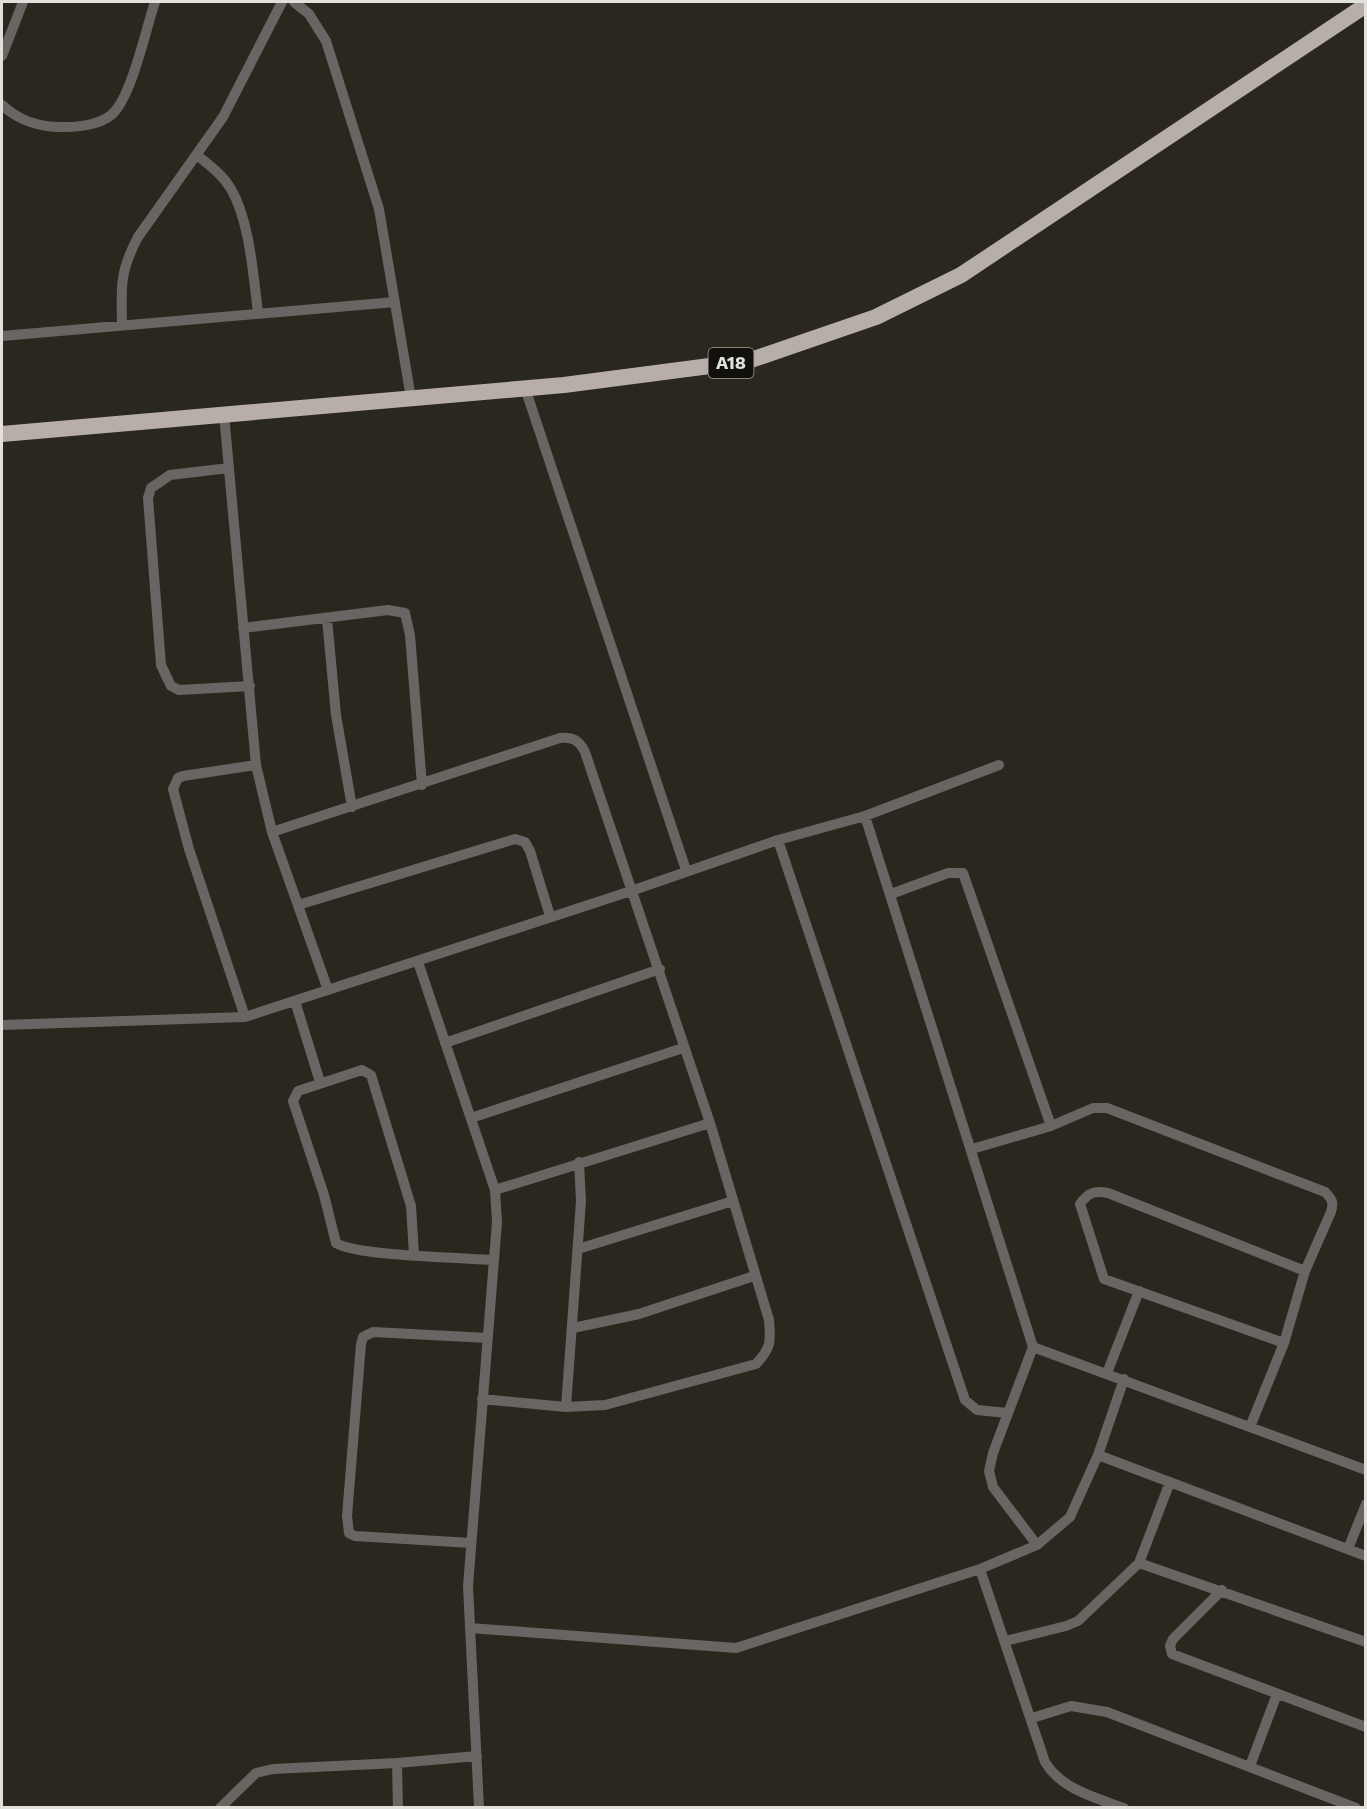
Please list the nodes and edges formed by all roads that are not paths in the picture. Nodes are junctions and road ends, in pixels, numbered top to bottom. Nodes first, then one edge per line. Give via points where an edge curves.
1 (23, 2) edge
2 (155, 2) edge
3 (282, 2) edge
4 (294, 2) edge
5 (1365, 5) edge
6 (2, 56) edge
7 (2, 105) edge
8 (198, 156) junction
9 (395, 302) junction
10 (258, 312) junction
11 (122, 324) junction
12 (2, 336) edge
13 (525, 388) junction
14 (411, 398) junction
15 (224, 414) junction
16 (2, 434) edge
17 (229, 468) junction
18 (327, 619) junction
19 (243, 628) junction
20 (250, 686) junction
21 (256, 765) junction
22 (999, 765) dead end
23 (422, 785) junction
24 (352, 807) junction
25 (865, 816) junction
26 (272, 832) junction
27 (778, 840) junction
28 (686, 870) junction
29 (631, 891) junction
30 (891, 894) junction
31 (298, 905) junction
32 (550, 916) junction
33 (418, 962) junction
34 (660, 969) junction
35 (328, 990) junction
36 (295, 1001) junction
37 (245, 1017) junction
38 (2, 1024) edge
39 (445, 1043) junction
40 (683, 1048) junction
41 (320, 1082) junction
42 (471, 1118) junction
43 (710, 1124) junction
44 (1051, 1126) junction
45 (972, 1149) junction
46 (579, 1162) junction
47 (495, 1190) junction
48 (733, 1201) junction
49 (578, 1249) junction
50 (414, 1255) junction
51 (493, 1260) junction
52 (1305, 1271) junction
53 (754, 1276) junction
54 (1139, 1291) junction
55 (573, 1328) junction
56 (488, 1338) junction
57 (1284, 1343) junction
58 (1034, 1347) junction
59 (1107, 1373) junction
60 (1124, 1379) junction
61 (482, 1399) junction
62 (566, 1407) junction
63 (1008, 1413) junction
64 (1250, 1427) junction
65 (1098, 1455) junction
66 (1365, 1470) edge
67 (1170, 1482) junction
68 (1365, 1504) edge
69 (471, 1543) junction
70 (1037, 1545) junction
71 (1347, 1549) junction
72 (1365, 1556) edge
73 (1139, 1563) junction
74 (980, 1569) junction
75 (1222, 1590) junction
76 (470, 1628) junction
77 (1005, 1641) junction
78 (1365, 1642) edge
79 (1277, 1694) junction
80 (1032, 1718) junction
81 (1365, 1727) edge
82 (477, 1755) junction
83 (397, 1763) junction
84 (1250, 1766) junction
85 (1108, 1805) edge
86 (220, 1808) edge
87 (398, 1808) edge
88 (479, 1808) edge
89 (1124, 1808) edge
90 (1356, 1808) edge

1 - 6 street
2 - 7 street via 124,96 116,111 103,121 50,128 26,120
3 - 8 street via 224,117
4 - 9 street via 309,14 326,41 340,80 379,209
5 - 13 highway, A18 via 961,274 876,317 748,361
8 - 10 street via 231,189 238,207
8 - 11 street via 128,256 121,279
9 - 10 street
9 - 14 street
10 - 11 street
11 - 12 street
13 - 14 highway, A18
13 - 28 street
14 - 15 highway, A18
15 - 16 highway, A18
15 - 17 street
17 - 19 street
17 - 20 street via 170,476 151,488 148,498 161,665 171,686 179,690
18 - 19 street
18 - 23 street via 388,610 405,613
18 - 24 street via 336,715
19 - 20 street
20 - 21 street
21 - 26 street
21 - 37 street via 183,776 177,778 173,789
22 - 25 street
23 - 24 street
23 - 29 street via 571,737 580,742 585,752
24 - 26 street
25 - 27 street
25 - 30 street
26 - 31 street
27 - 28 street
27 - 63 street via 965,1400 977,1410
28 - 29 street
29 - 32 street
29 - 34 street
30 - 44 street via 948,873 963,873
30 - 45 street
31 - 32 street via 515,839 525,842 530,851
31 - 35 street
32 - 33 street
33 - 35 street
33 - 39 street
34 - 39 street
34 - 40 street
35 - 36 street
36 - 37 street
36 - 41 street
37 - 38 street
39 - 42 street
40 - 42 street
40 - 43 street
41 - 50 street via 362,1070 371,1075 411,1206
41 - 50 street via 298,1091 293,1101 324,1195 333,1239 340,1246
42 - 47 street
43 - 46 street
43 - 48 street
44 - 45 street
44 - 52 street via 1093,1108 1107,1108 1325,1192 1333,1204
45 - 58 street
46 - 47 street
46 - 49 street
47 - 51 street
48 - 49 street
48 - 53 street
49 - 55 street
50 - 51 street
51 - 56 street
52 - 54 street via 1095,1191 1080,1204 1104,1279
52 - 57 street
53 - 55 street via 639,1314
53 - 62 street via 770,1337 768,1352 756,1364 605,1406
54 - 57 street
54 - 59 street
55 - 62 street
56 - 61 street
56 - 69 street via 367,1333 359,1367 347,1516 349,1533
57 - 64 street
58 - 59 street
58 - 63 street
59 - 60 street
60 - 64 street
60 - 65 street
61 - 62 street
61 - 69 street
63 - 70 street via 989,1471 993,1487
64 - 66 street
65 - 67 street
65 - 70 street via 1070,1517
67 - 71 street
67 - 73 street
68 - 71 street
69 - 76 street
70 - 74 street
71 - 72 street
73 - 75 street
73 - 77 street via 1078,1621
74 - 76 street via 736,1648
74 - 77 street
75 - 78 street
75 - 79 street via 1173,1639 1171,1652
76 - 82 street
77 - 80 street
79 - 81 street
79 - 84 street
80 - 84 street via 1071,1707 1088,1707
80 - 85 street via 1052,1774
82 - 83 street
82 - 88 street
83 - 86 street via 273,1768 256,1773
83 - 87 street
84 - 90 street
85 - 89 street

